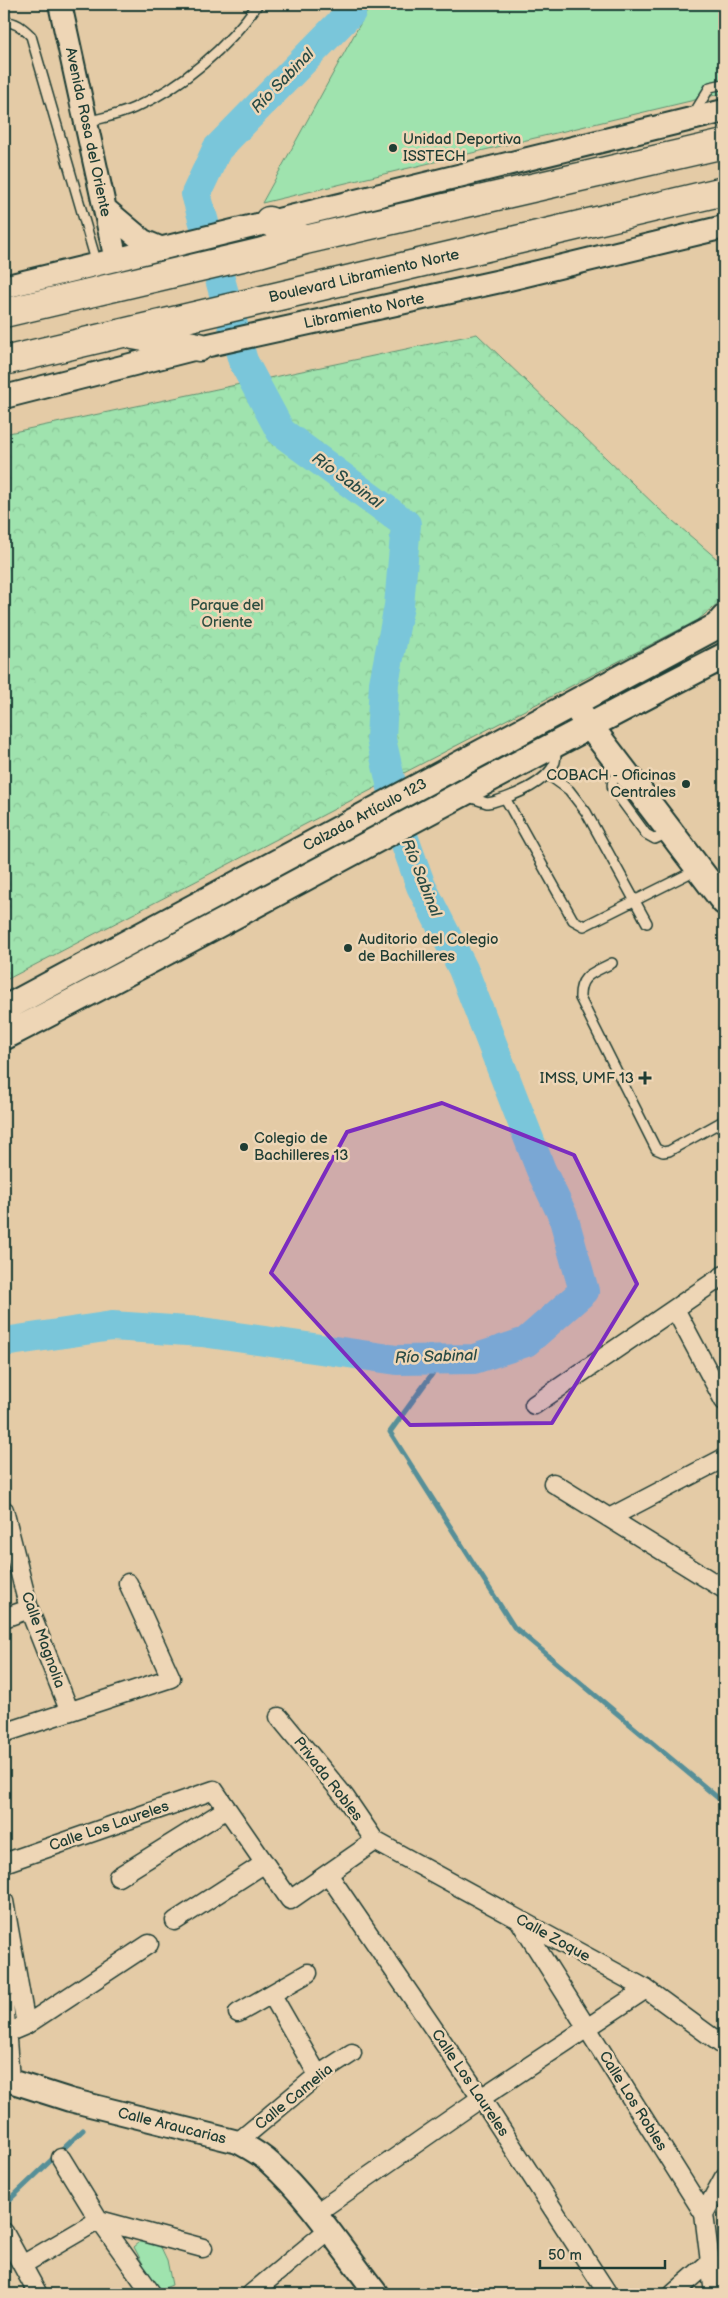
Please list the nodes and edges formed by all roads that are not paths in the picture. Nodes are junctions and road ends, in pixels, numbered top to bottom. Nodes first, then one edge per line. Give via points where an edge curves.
1 (60, 4) edge
2 (258, 4) edge
3 (4, 22) edge
4 (724, 84) edge
5 (724, 111) edge
6 (691, 119) junction
7 (86, 122) junction
8 (724, 144) edge
9 (724, 191) edge
10 (105, 209) junction
11 (263, 222) junction
12 (724, 227) edge
13 (304, 240) junction
14 (171, 256) junction
15 (107, 263) junction
16 (4, 287) edge
17 (4, 314) edge
18 (124, 333) junction
19 (204, 346) junction
20 (4, 361) edge
21 (4, 397) edge
22 (724, 618) edge
23 (724, 656) edge
24 (573, 702) junction
25 (589, 726) junction
26 (556, 742) junction
27 (547, 774) junction
28 (461, 794) junction
29 (506, 798) junction
30 (699, 868) junction
31 (721, 894) edge
32 (635, 901) junction
33 (647, 923) dead end
34 (612, 963) dead end
35 (4, 1009) edge
36 (4, 1038) edge
37 (724, 1121) edge
38 (724, 1276) edge
39 (675, 1309) junction
40 (724, 1400) edge
41 (534, 1405) dead end
42 (724, 1458) edge
43 (553, 1483) dead end
44 (4, 1510) edge
45 (609, 1518) junction
46 (128, 1583) dead end
47 (724, 1589) edge
48 (29, 1609) junction
49 (4, 1618) edge
50 (69, 1710) junction
51 (279, 1718) dead end
52 (4, 1733) edge
53 (227, 1809) junction
54 (375, 1841) junction
55 (4, 1863) edge
56 (265, 1863) junction
57 (328, 1874) junction
58 (118, 1877) dead end
59 (4, 1901) edge
60 (519, 1920) junction
61 (175, 1921) dead end
62 (149, 1944) dead end
63 (308, 1973) dead end
64 (646, 1989) junction
65 (272, 1995) junction
66 (4, 2000) edge
67 (238, 2013) dead end
68 (26, 2025) junction
69 (588, 2029) junction
70 (7, 2033) junction
71 (724, 2046) edge
72 (352, 2053) dead end
73 (318, 2075) junction
74 (7, 2080) edge
75 (481, 2098) junction
76 (238, 2142) junction
77 (61, 2158) dead end
78 (724, 2177) edge
79 (704, 2214) junction
80 (99, 2220) junction
81 (322, 2222) junction
82 (4, 2232) edge
83 (203, 2248) dead end
84 (711, 2261) junction
85 (22, 2266) junction
86 (38, 2294) edge
87 (152, 2294) edge
88 (250, 2294) edge
89 (377, 2294) edge
90 (608, 2294) edge
91 (673, 2294) edge
92 (714, 2294) edge

1 - 7 street, Avenida Rosa del Oriente
2 - 7 lane via 226,44 176,84 133,109
3 - 15 lane via 23,28 31,36
4 - 6 lane via 710,87
5 - 6 street
6 - 11 street
7 - 10 street, Avenida Rosa del Oriente
8 - 13 highway
9 - 18 highway, Boulevard Libramiento Norte
10 - 14 street via 143,241
10 - 15 street, Avenida Rosa del Oriente
11 - 13 highway
11 - 14 street
12 - 19 street, Libramiento Norte via 505,280
13 - 14 highway via 259,253
14 - 15 street
14 - 17 highway
15 - 16 street
18 - 19 highway
18 - 20 highway, Boulevard Libramiento Norte
19 - 21 street, Libramiento Norte
22 - 24 main road, Calzada Artículo 123 via 717,626
23 - 25 main road, Calzada Artículo 123
24 - 25 main road
24 - 35 main road, Calzada Artículo 123
25 - 26 main road, Calzada Artículo 123
25 - 30 main road
26 - 27 lane via 555,761
26 - 28 main road, Calzada Artículo 123
27 - 29 lane
27 - 32 lane via 569,790 586,812
28 - 29 lane via 487,803
28 - 36 main road, Calzada Artículo 123
29 - 32 lane via 573,920 584,926
30 - 31 main road
30 - 32 lane
32 - 33 lane
34 - 37 lane via 584,978 579,986 580,998 656,1149 669,1151
38 - 39 street
39 - 40 street
39 - 41 street
42 - 45 street
43 - 45 street
44 - 48 street, Calle Magnolia
45 - 47 street
46 - 50 street via 171,1678
48 - 49 street
48 - 50 street, Calle Magnolia
50 - 52 street
51 - 54 street, Privada Robles via 345,1797
53 - 55 street, Calle Los Laureles via 214,1790
53 - 56 street
53 - 58 street
54 - 57 street
54 - 60 street, Calle Zoque
56 - 57 street via 290,1900
56 - 61 street
57 - 75 street, Calle Los Laureles
59 - 68 street
60 - 64 street, Calle Zoque
60 - 69 street, Calle Los Robles
62 - 68 street
63 - 65 street
64 - 69 street
64 - 71 street, Calle Zoque
65 - 67 street
65 - 73 street
66 - 70 street
68 - 70 street
69 - 75 street
69 - 79 street, Calle Los Robles
70 - 74 street
72 - 73 street, Calle Camelia
73 - 76 street, Calle Camelia
74 - 76 street, Calle Araucarias via 143,2120
75 - 81 street
75 - 90 street, Calle Los Laureles
76 - 81 street, Calle Araucarias via 270,2162
77 - 80 street
78 - 79 street
79 - 84 street, Calle Los Robles
80 - 83 street
80 - 85 street
80 - 87 street
81 - 88 street
81 - 89 street, Calle Araucarias
82 - 85 street
84 - 91 street
84 - 92 street, Calle Los Robles
85 - 86 street

